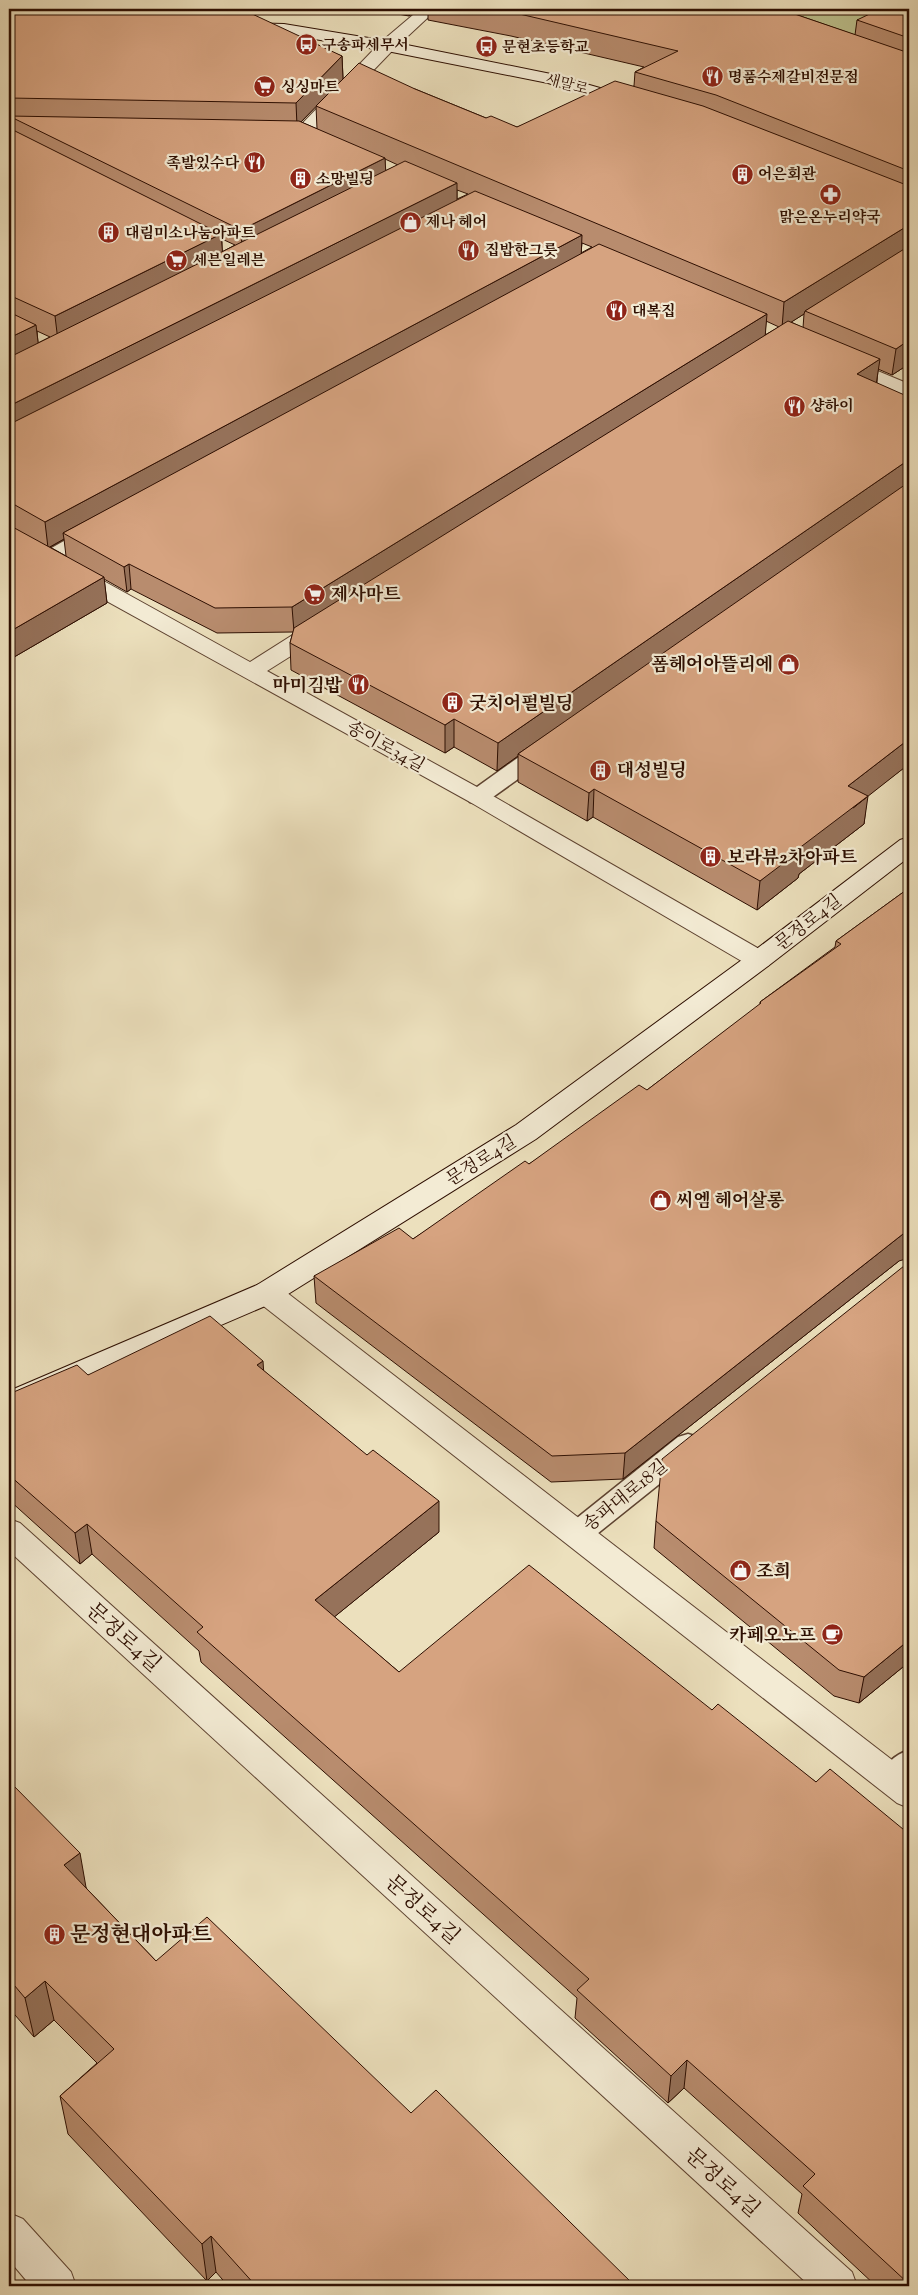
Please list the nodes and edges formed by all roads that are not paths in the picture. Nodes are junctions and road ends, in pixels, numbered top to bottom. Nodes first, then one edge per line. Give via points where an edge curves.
1 (429, 9) edge
2 (235, 27) edge
3 (387, 46) junction
4 (643, 106) edge
5 (284, 133) edge
6 (303, 133) junction
7 (321, 141) edge
8 (829, 356) edge
9 (909, 390) edge
10 (107, 525) edge
11 (9, 538) edge
12 (46, 559) junction
13 (335, 619) edge
14 (250, 672) junction
15 (559, 740) edge
16 (478, 796) junction
17 (909, 845) edge
18 (759, 960) junction
19 (267, 1293) junction
20 (9, 1404) edge
21 (708, 1429) edge
22 (9, 1532) edge
23 (576, 1534) junction
24 (903, 1779) edge
25 (9, 2232) edge
26 (57, 2286) edge
27 (838, 2286) edge

1 - 3 street
2 - 3 street, 새말로 via 284,29
3 - 4 street, 새말로 via 551,79
3 - 6 street
5 - 6 street
6 - 7 street
8 - 9 street
10 - 12 lane
11 - 12 street, 송이로34길
12 - 14 street, 송이로34길
13 - 14 street
14 - 16 street, 송이로34길
15 - 16 lane
16 - 18 street, 송이로34길
17 - 18 street, 문정로4길
18 - 19 street, 문정로4길 via 526,1132
19 - 20 street, 문정로4길
19 - 23 street, 송파대로18길
21 - 23 lane, 송파대로18길
22 - 27 street, 문정로4길
23 - 24 street, 송파대로18길
25 - 26 street

